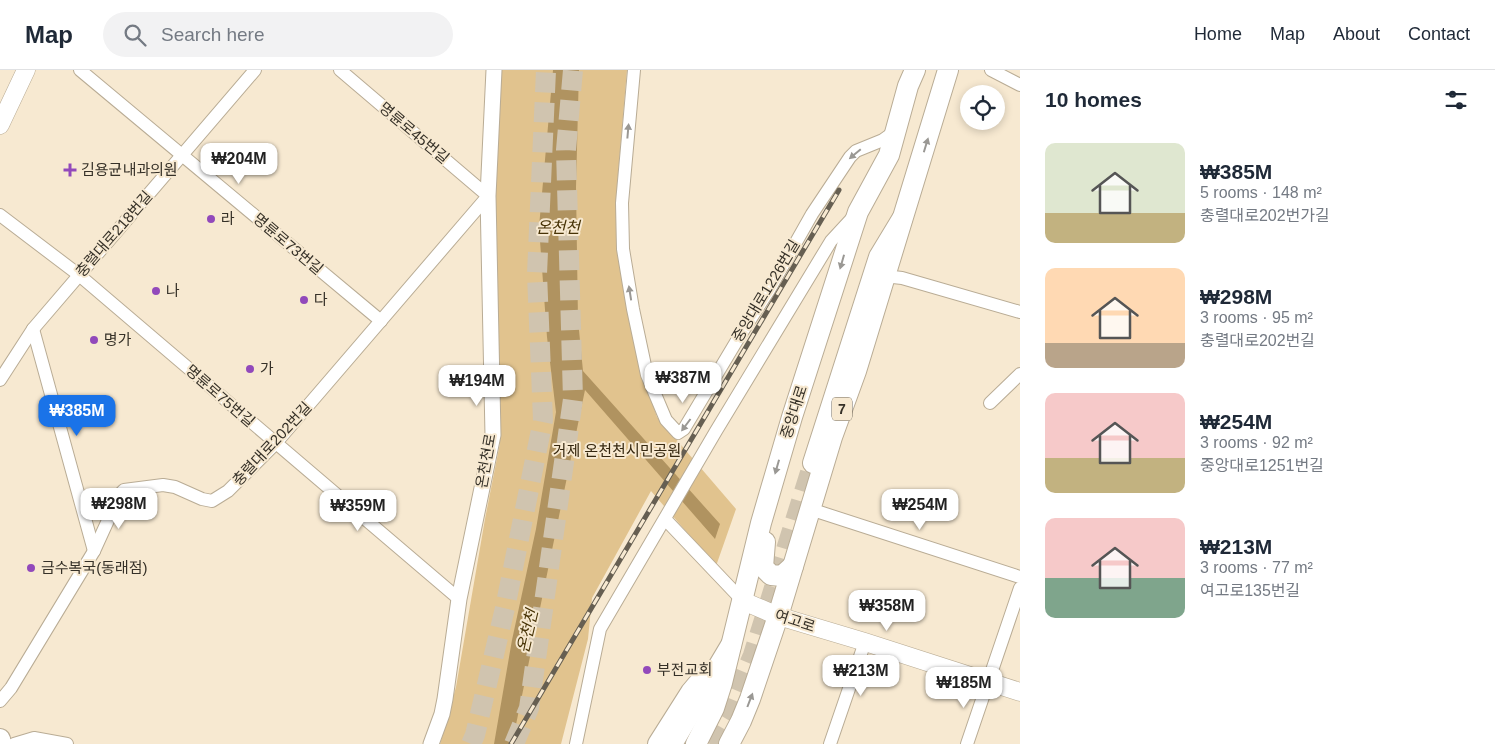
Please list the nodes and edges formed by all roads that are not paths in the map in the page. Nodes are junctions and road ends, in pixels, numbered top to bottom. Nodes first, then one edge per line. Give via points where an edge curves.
1 (26, 70) edge
2 (80, 70) edge
3 (255, 70) edge
4 (340, 70) edge
5 (634, 70) edge
6 (914, 70) edge
7 (948, 70) edge
8 (991, 70) edge
9 (494, 74) edge
10 (1020, 85) edge
11 (0, 125) edge
12 (896, 130) junction
13 (182, 155) junction
14 (889, 155) junction
15 (488, 196) junction
16 (909, 196) junction
17 (858, 212) junction
18 (0, 215) edge
19 (902, 219) junction
20 (79, 275) junction
21 (884, 276) junction
22 (1020, 312) edge
23 (381, 321) junction
24 (33, 329) junction
25 (1020, 374) edge
26 (0, 380) edge
27 (990, 403) dead end
28 (276, 444) junction
29 (813, 463) tunnel mouth
30 (810, 509) junction
31 (666, 519) junction
32 (760, 523) junction
33 (94, 551) junction
34 (793, 566) junction
35 (1020, 577) edge
36 (1020, 588) edge
37 (459, 600) junction
38 (742, 601) junction
39 (778, 616) junction
40 (865, 642) junction
41 (731, 645) junction
42 (987, 682) junction
43 (1020, 692) edge
44 (0, 701) edge
45 (0, 739) edge
46 (1, 744) edge
47 (14, 744) edge
48 (66, 744) edge
49 (431, 744) edge
50 (576, 744) edge
51 (658, 744) edge
52 (672, 744) edge
53 (696, 744) edge
54 (729, 744) edge
55 (830, 744) edge
56 (967, 744) edge

1 - 11 main road
2 - 13 street, 명륜로73번길
3 - 13 street, 충렬대로218번길
4 - 15 street, 명륜로45번길
12 -> 5 street, 중앙대로1226번길 via 850,157 812,214 684,429 678,433 666,420 647,375 623,249 622,204
6 - 12 main road, 중앙대로
16 -> 7 main road, 7
8 - 10 street
9 - 15 street, 온천천로
12 - 14 main road, 중앙대로
13 - 20 street, 충렬대로218번길
13 - 23 street, 명륜로73번길
14 - 16 main road via 906,155 910,162 905,182
14 - 17 main road, 중앙대로
15 - 23 street, 충렬대로202번길
15 - 37 street, 온천천로 via 493,435
16 - 19 main road, 7
17 - 31 street via 831,240
17 -> 32 main road, 중앙대로
18 - 20 street, 명륜로75번길
19 - 21 main road, 7
19 - 29 main road via 879,257
20 - 24 street, 충렬대로218번길
20 - 28 street, 명륜로75번길
21 - 22 street via 902,278
21 - 30 main road, 7
23 - 28 street, 충렬대로202번길
24 - 26 street, 충렬대로218번길
24 - 33 street
25 - 27 street
28 - 33 street, 충렬대로202번길 via 228,491 212,501 169,486 124,490
28 - 37 street, 명륜로75번길
30 - 34 main road, 7
30 - 35 street
31 - 38 street
31 - 50 street via 600,629
32 - 34 main road via 765,539 763,567 772,576 782,576
32 - 38 main road, 중앙대로
33 - 44 street, 충렬대로202번길
34 - 39 main road, 7
36 - 42 street
37 - 49 street, 온천천로 via 445,699
38 - 39 main road, 여고로
38 - 41 main road, 중앙대로
39 - 40 main road, 여고로
54 -> 39 main road, 7 via 750,699
40 - 42 main road, 여고로
40 - 55 street
41 - 51 main road, 중앙대로 via 691,692
41 - 52 main road
41 - 53 main road via 714,708
42 - 43 main road, 여고로
42 - 56 street
45 - 46 main road
47 - 48 street via 34,738

